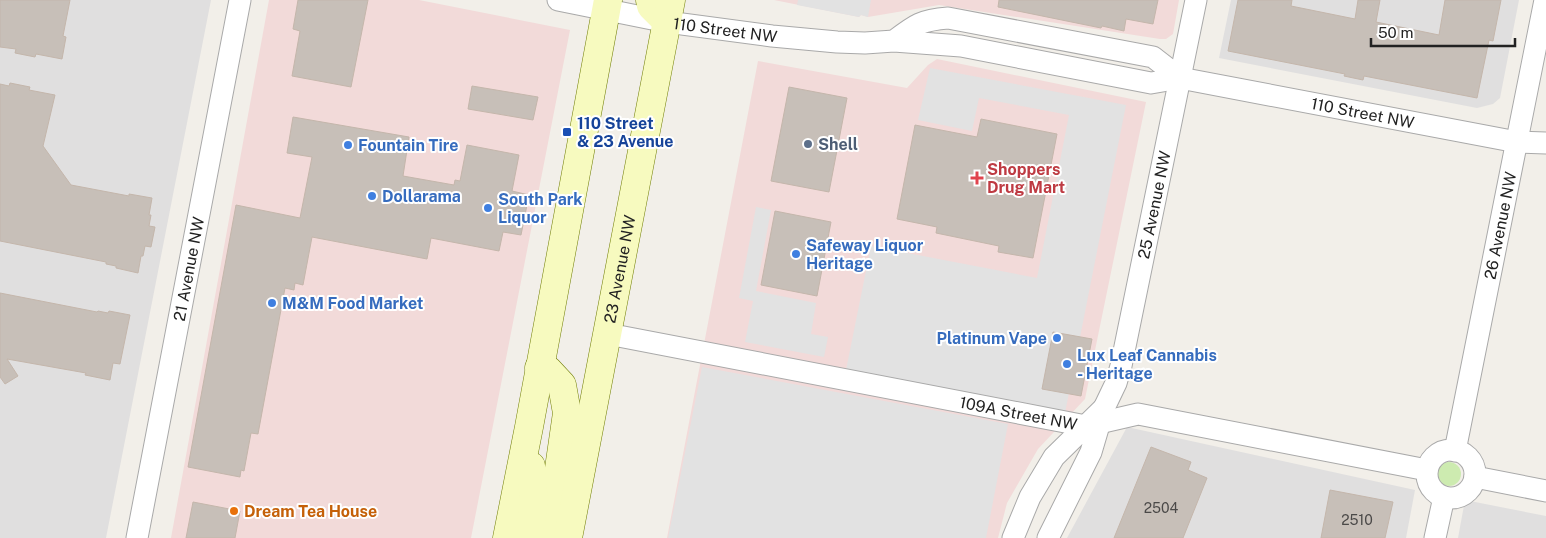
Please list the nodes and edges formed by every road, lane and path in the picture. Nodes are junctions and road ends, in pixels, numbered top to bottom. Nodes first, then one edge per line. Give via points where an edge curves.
1 (240, 0) edge
2 (558, 0) edge
3 (650, 0) edge
4 (1196, 0) edge
5 (1545, 0) edge
6 (607, 5) edge
7 (669, 11) edge
8 (1180, 78) junction
9 (1517, 142) junction
10 (1546, 143) edge
11 (608, 334) junction
12 (539, 368) junction
13 (1097, 419) junction
14 (529, 427) junction
15 (1455, 450) junction
16 (1427, 470) junction
17 (1474, 477) junction
18 (1546, 491) edge
19 (1444, 497) junction
20 (137, 538) edge
21 (507, 538) edge
22 (528, 538) edge
23 (549, 538) edge
24 (568, 538) edge
25 (1013, 538) edge
26 (1048, 538) edge
27 (1435, 538) edge

1 - 20 street, 21 Avenue NW
2 - 6 street, 110 Street NW
3 - 7 main road via 651,6
4 - 8 street, 25 Avenue NW
5 - 9 street, 26 Avenue NW
6 - 7 street, 110 Street NW
6 - 12 main road
7 - 8 street, 110 Street NW via 810,40 961,46 1151,83
7 - 11 main road, 23 Avenue NW
8 - 9 street, 110 Street NW
8 - 13 street, 25 Avenue NW via 1121,366 1116,384
9 - 10 street, 110 Street NW
9 - 15 street, 26 Avenue NW
11 - 13 street, 109A Street NW
11 - 24 main road, 23 Avenue NW
12 - 14 main road
12 - 23 main road via 548,370 562,385 567,413
13 - 16 street, 109A Street NW via 1138,414
13 - 25 street, 25 Avenue NW via 1054,457 1030,497
13 - 26 street, 25 Avenue NW via 1091,452
14 - 21 main road
14 - 22 main road via 534,503
15 - 16 street via 1434,457
15 - 17 street via 1472,463
16 - 19 street via 1429,484
17 - 18 street
17 - 19 street via 1473,484 1464,494
19 - 27 street

